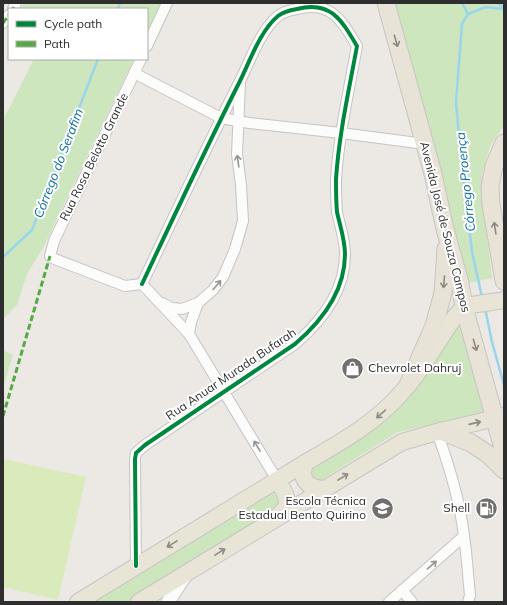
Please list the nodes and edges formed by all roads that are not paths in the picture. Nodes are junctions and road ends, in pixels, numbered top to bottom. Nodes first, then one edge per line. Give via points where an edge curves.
1 (167, 3) edge
2 (284, 3) edge
3 (332, 3) edge
4 (386, 3) edge
5 (335, 14) junction
6 (278, 15) junction
7 (148, 44) edge
8 (140, 60) edge
9 (134, 73) junction
10 (240, 80) junction
11 (221, 118) junction
12 (239, 121) junction
13 (342, 132) junction
14 (504, 143) edge
15 (425, 144) junction
16 (445, 229) junction
17 (504, 281) edge
18 (142, 284) junction
19 (498, 301) edge
20 (159, 302) junction
21 (198, 303) junction
22 (469, 307) junction
23 (189, 334) junction
24 (408, 385) junction
25 (224, 392) junction
26 (500, 417) edge
27 (439, 431) junction
28 (504, 452) edge
29 (305, 463) junction
30 (504, 470) edge
31 (277, 480) junction
32 (324, 489) junction
33 (276, 518) junction
34 (464, 536) junction
35 (136, 566) junction
36 (187, 573) junction
37 (402, 590) junction
38 (78, 602) edge
39 (139, 602) edge
40 (168, 602) edge
41 (389, 602) edge
42 (412, 602) edge
43 (468, 602) edge

1 - 7 street
2 - 6 street
3 - 5 street
4 -> 15 highway, Avenida José de Souza Campos
5 - 6 street via 322,7 306,6
5 - 13 street, Rua Anuar Murada Bufarah via 357,46
6 - 10 street via 266,29
8 - 9 street, Rua Rosa Belotto Grande
9 - 11 street
9 - 18 street, Rua Rosa Belotto Grande via 57,233 50,256 125,286
10 - 11 street
10 - 12 street
11 - 12 street
11 - 18 street
12 - 13 street
21 -> 12 street via 223,277 243,221 237,154
13 - 15 street
13 - 25 street, Rua Anuar Murada Bufarah via 336,194 345,254 340,285 330,306 310,331
17 -> 14 highway via 490,187 494,166
15 - 16 highway, Avenida José de Souza Campos
16 - 22 highway, Avenida José de Souza Campos
16 -> 24 highway via 443,292 434,326
18 - 20 street
19 - 22 main road
20 - 21 street via 172,308
20 - 23 street
21 - 23 street
22 - 24 main road via 448,326 422,368
22 -> 26 highway, Avenida José de Souza Campos
23 - 25 street
24 -> 29 main road via 372,422
31 -> 25 street
25 - 35 street, Rua Anuar Murada Bufarah via 136,453
27 -> 26 main road
26 - 28 highway, Avenida José de Souza Campos
27 - 30 highway via 471,443 489,455
32 -> 27 main road via 402,442
27 - 34 street
29 - 31 main road
29 - 32 main road via 303,472 306,482 310,486
31 - 33 main road via 285,494 286,506
31 -> 35 main road
32 - 33 main road
36 -> 33 main road
37 -> 34 street
34 - 43 street via 470,595
35 - 38 main road
36 - 39 main road
36 - 40 street
37 - 41 street
37 - 42 street

